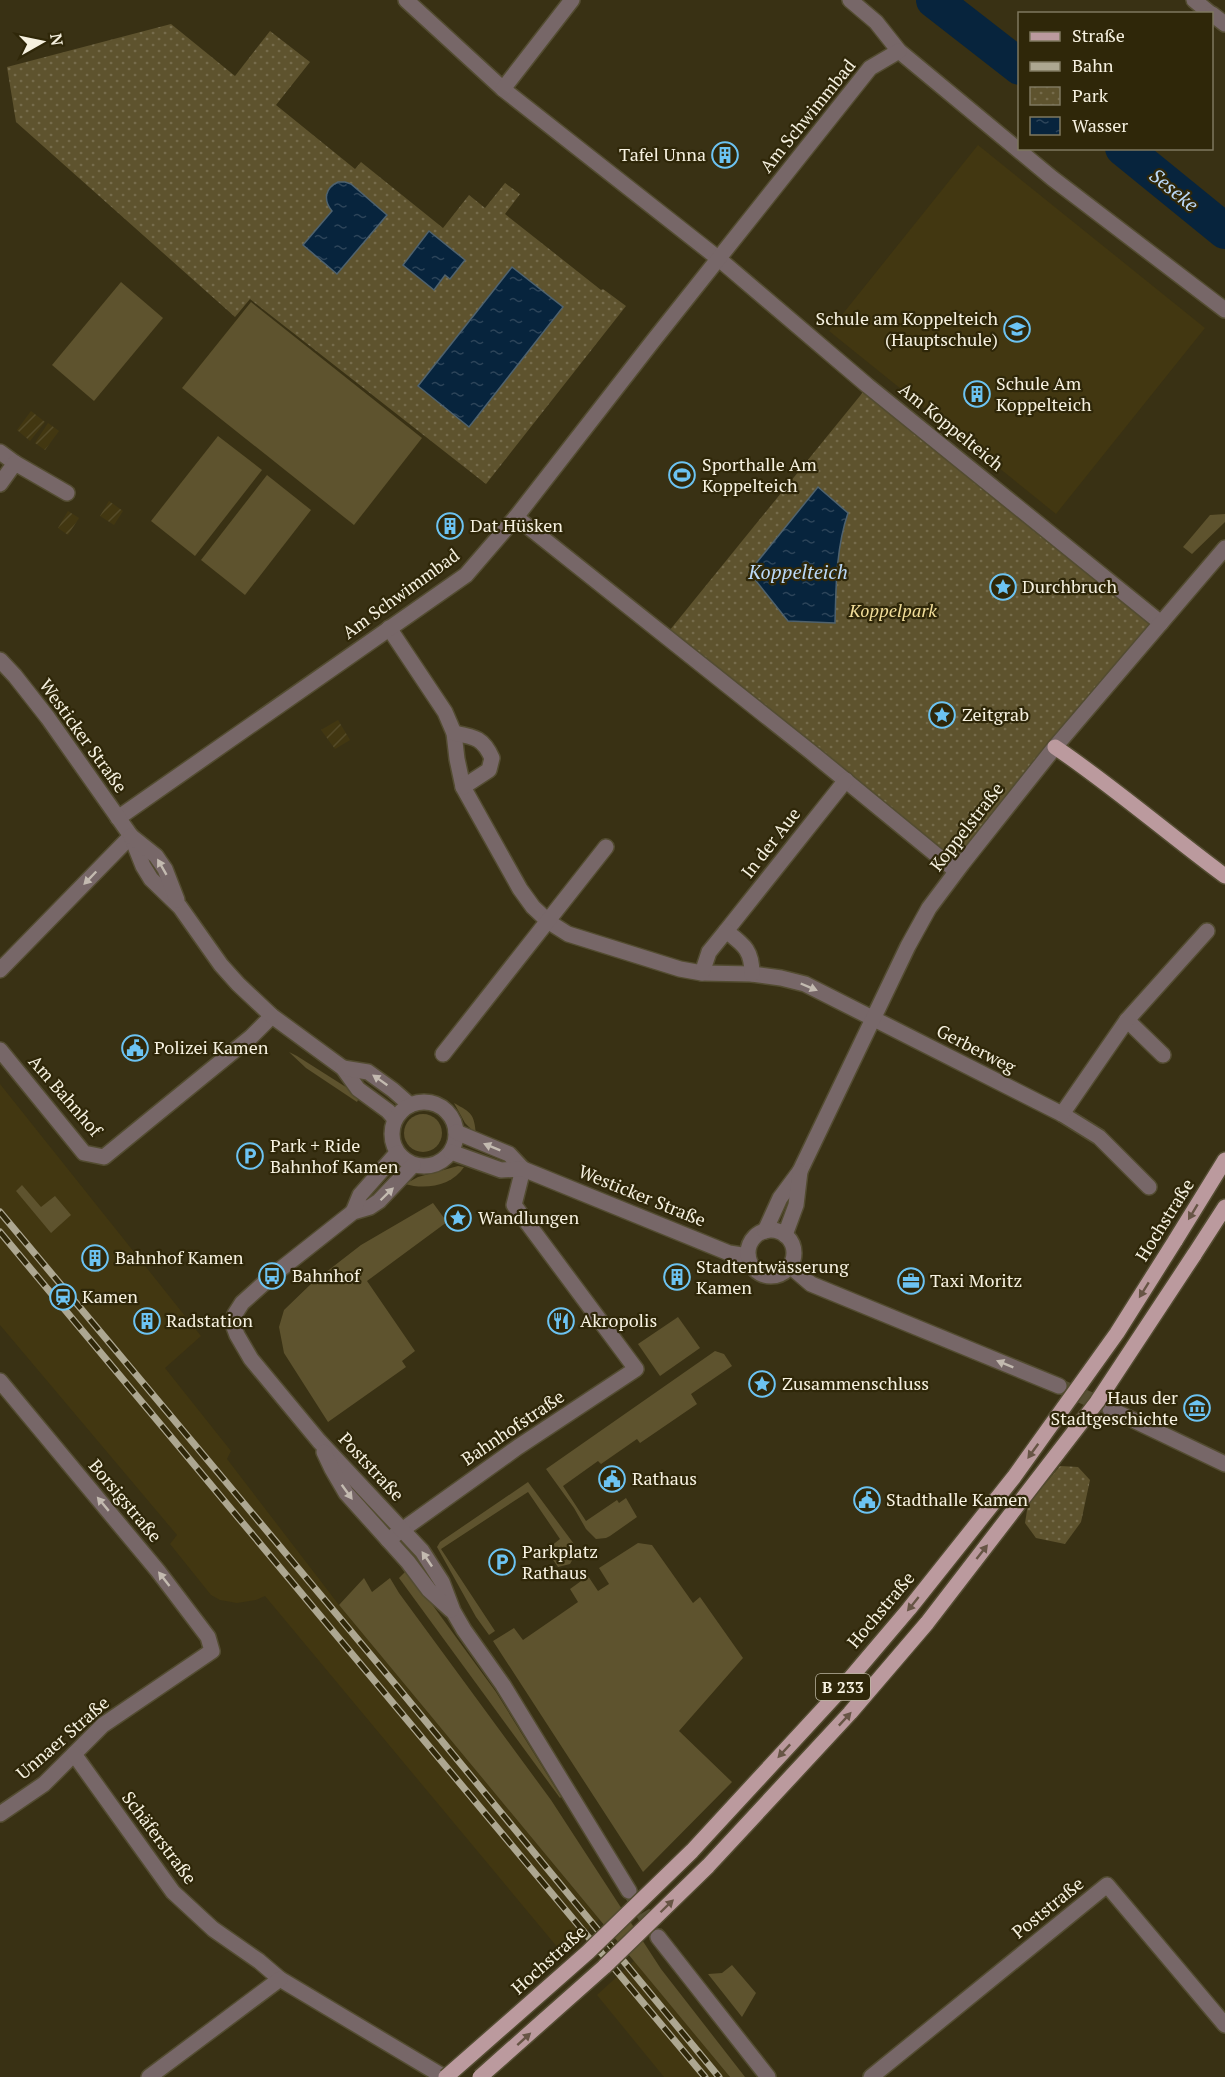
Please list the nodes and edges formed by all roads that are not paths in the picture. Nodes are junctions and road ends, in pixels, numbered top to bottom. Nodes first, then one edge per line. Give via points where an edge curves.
1 (406, 0) edge
2 (572, 0) edge
3 (850, 0) edge
4 (1194, 0) edge
5 (1209, 12) edge
6 (899, 51) junction
7 (503, 89) junction
8 (1018, 150) edge
9 (1018, 150) edge
10 (719, 259) junction
11 (1225, 310) edge
12 (0, 452) edge
13 (15, 463) junction
14 (0, 484) edge
15 (67, 493) dead end
16 (516, 517) junction
17 (1225, 548) edge
18 (1161, 622) junction
19 (389, 628) junction
20 (0, 660) edge
21 (454, 734) junction
22 (1055, 747) junction
23 (846, 780) junction
24 (463, 787) junction
25 (117, 818) junction
26 (131, 836) junction
27 (606, 847) dead end
28 (957, 871) junction
29 (1225, 876) edge
30 (549, 922) junction
31 (726, 931) junction
32 (1207, 931) dead end
33 (0, 970) edge
34 (702, 973) junction
35 (752, 974) junction
36 (272, 1016) junction
37 (873, 1018) junction
38 (1127, 1020) junction
39 (0, 1050) edge
40 (443, 1054) dead end
41 (1163, 1055) dead end
42 (343, 1068) junction
43 (410, 1105) junction
44 (1062, 1114) junction
45 (395, 1119) junction
46 (456, 1132) junction
47 (451, 1152) junction
48 (397, 1153) junction
49 (1225, 1160) edge
50 (413, 1165) junction
51 (523, 1169) junction
52 (800, 1171) junction
53 (1149, 1187) dead end
54 (1225, 1207) edge
55 (353, 1212) junction
56 (765, 1231) junction
57 (785, 1235) junction
58 (748, 1256) junction
59 (790, 1266) junction
60 (0, 1381) edge
61 (1059, 1386) tunnel mouth
62 (1110, 1409) tunnel mouth
63 (319, 1441) junction
64 (1225, 1464) edge
65 (402, 1528) junction
66 (388, 1540) junction
67 (453, 1611) junction
68 (212, 1651) joint
69 (74, 1754) junction
70 (0, 1814) edge
71 (629, 1891) tunnel mouth
72 (658, 1936) tunnel mouth
73 (280, 1979) junction
74 (1225, 2025) edge
75 (148, 2077) edge
76 (445, 2077) edge
77 (480, 2077) edge
78 (768, 2077) edge
79 (871, 2077) edge

1 - 7 street
2 - 7 street
3 - 6 street via 876,22
4 - 5 street
6 - 8 street
6 - 10 street, Am Schwimmbad via 870,68
7 - 10 street
9 - 11 street
10 - 16 street, Am Schwimmbad
10 - 18 street, Am Koppelteich via 868,386
12 - 13 street
13 - 14 street
13 - 15 street
16 - 19 street, Am Schwimmbad via 466,575
16 - 23 street
17 - 18 street, Koppelstraße
18 - 22 street, Koppelstraße
19 - 21 street via 445,712
19 - 25 street, Am Schwimmbad
20 - 25 street, Westicker Straße via 48,718
21 - 24 street
21 - 24 street via 476,737 487,746 492,758 489,770
22 - 28 street, Koppelstraße
22 - 29 main road
23 - 28 street
23 - 31 street, In der Aue
24 - 30 street via 520,889
25 - 26 street, Westicker Straße
26 -> 33 street
26 - 36 street, Westicker Straße via 151,879 180,907 232,978
27 - 30 street
28 - 37 street, Koppelstraße via 929,908
30 - 34 street via 568,934
30 - 40 street
31 - 34 street, In der Aue via 709,952
31 - 35 street via 745,946 752,960
32 - 38 street
34 - 35 street
35 -> 37 street via 805,984
36 - 39 street, Am Bahnhof via 104,1157 84,1153
36 - 42 street, Westicker Straße
37 - 44 street, Gerberweg
37 - 52 street, Koppelstraße
38 - 41 street
38 - 44 street
43 -> 42 street, Westicker Straße via 368,1072
42 - 45 street, Westicker Straße via 358,1089
43 - 45 street
43 - 46 street via 430,1102 440,1106 454,1122
44 - 53 street, Gerberweg via 1099,1137
45 - 48 street via 392,1135
46 - 47 street
51 -> 46 street, Westicker Straße via 509,1154
47 - 50 street via 435,1165
47 - 51 street, Westicker Straße via 501,1170
48 - 50 street
48 - 55 street via 360,1195
49 -> 76 main road, Hochstraße / B 233, bridge via 1117,1333 1021,1468 909,1609 692,1851 588,1952
55 -> 50 street via 379,1201
51 - 58 street, Westicker Straße via 729,1253
51 - 65 street, Bahnhofstraße via 514,1205 636,1370
52 - 56 street, Koppelstraße via 780,1198
52 - 57 street, Koppelstraße via 796,1205
77 -> 54 main road, B 233, bridge via 708,1866 850,1713 934,1614 1097,1402
55 - 63 street via 265,1282 235,1314 234,1327 246,1352
56 - 57 street
56 - 58 street via 750,1243
57 - 59 street via 794,1253
58 - 59 street via 752,1267 764,1275 779,1275
61 -> 59 street via 811,1284
68 -> 60 street, Borsigstraße via 208,1636 158,1571
62 - 64 street
63 - 65 street, Poststraße
63 -> 66 street, Poststraße via 346,1493
65 - 66 street, Bahnhofstraße
67 -> 65 street, Poststraße via 442,1582
66 - 67 street, Poststraße via 429,1590
67 - 71 street, Poststraße
68 - 69 street, Unnaer Straße via 103,1725
69 - 70 street, Unnaer Straße via 44,1784
69 - 73 street, Schäferstraße via 173,1892 213,1929
72 - 78 street
73 - 75 street
73 - 76 street, Schäferstraße
74 - 79 street, Poststraße via 1107,1885

